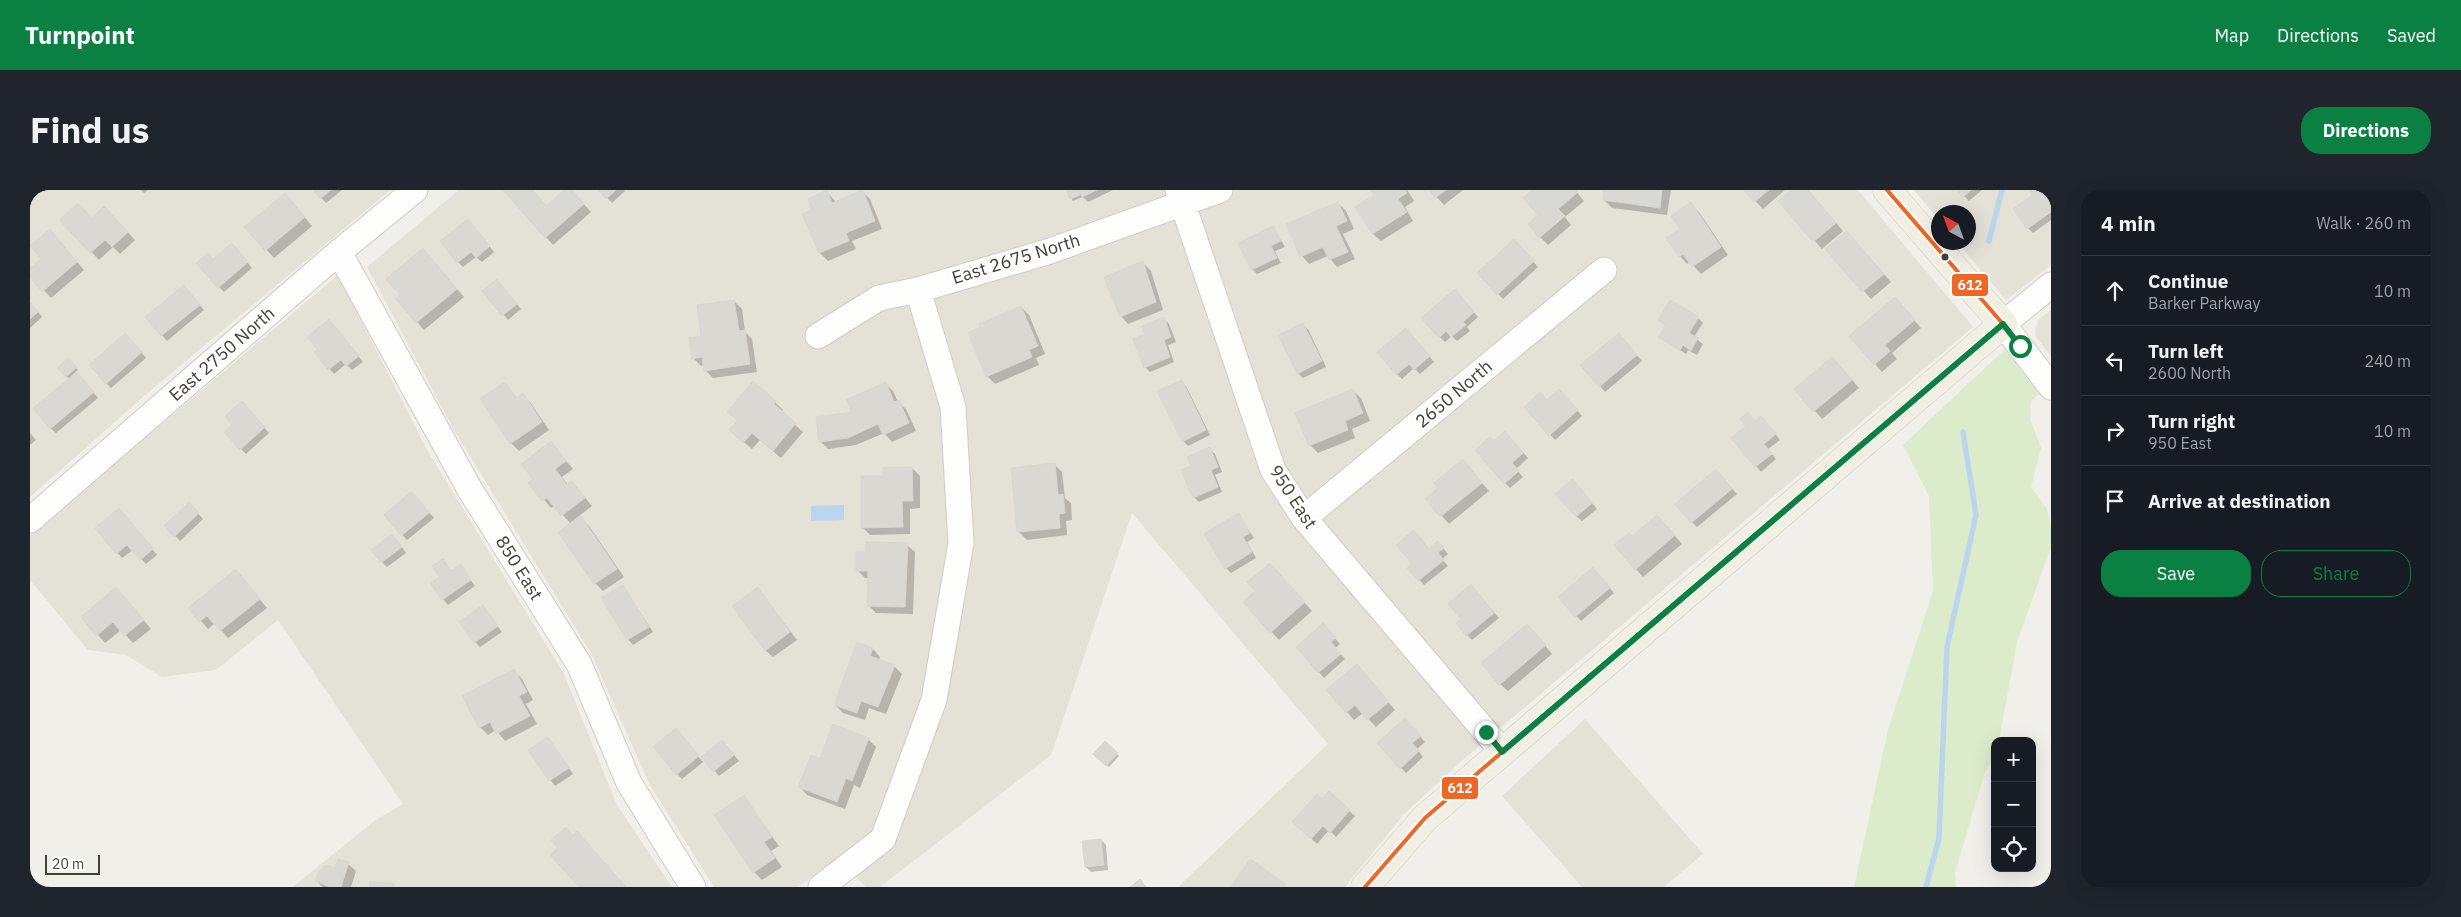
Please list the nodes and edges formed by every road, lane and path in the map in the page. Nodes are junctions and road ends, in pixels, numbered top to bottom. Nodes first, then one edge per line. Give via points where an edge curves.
1 (415, 190) edge
2 (1220, 190) edge
3 (1887, 190) edge
4 (1181, 197) edge
5 (338, 252) junction
6 (1604, 270) dead end
7 (2051, 285) edge
8 (918, 290) junction
9 (2003, 324) junction
10 (818, 336) dead end
11 (2051, 387) edge
12 (1304, 518) junction
13 (30, 520) edge
14 (1502, 752) junction
15 (694, 887) edge
16 (821, 887) edge
17 (1365, 887) edge

1 - 5 street, East 2750 North
2 - 4 street, East 2675 North
3 - 9 main road
4 - 8 street, East 2675 North via 1047,252
4 - 12 street, 950 East via 1273,470
5 - 13 street, East 2750 North
5 - 15 street, 850 East via 469,488 580,664 629,783
6 - 12 street, 2650 North
7 - 9 street
8 - 10 street, East 2675 North via 879,298
8 - 16 street via 953,407 961,543 934,700 883,839
9 - 11 street
9 - 14 main road
12 - 14 street, 950 East
14 - 17 main road via 1425,818

